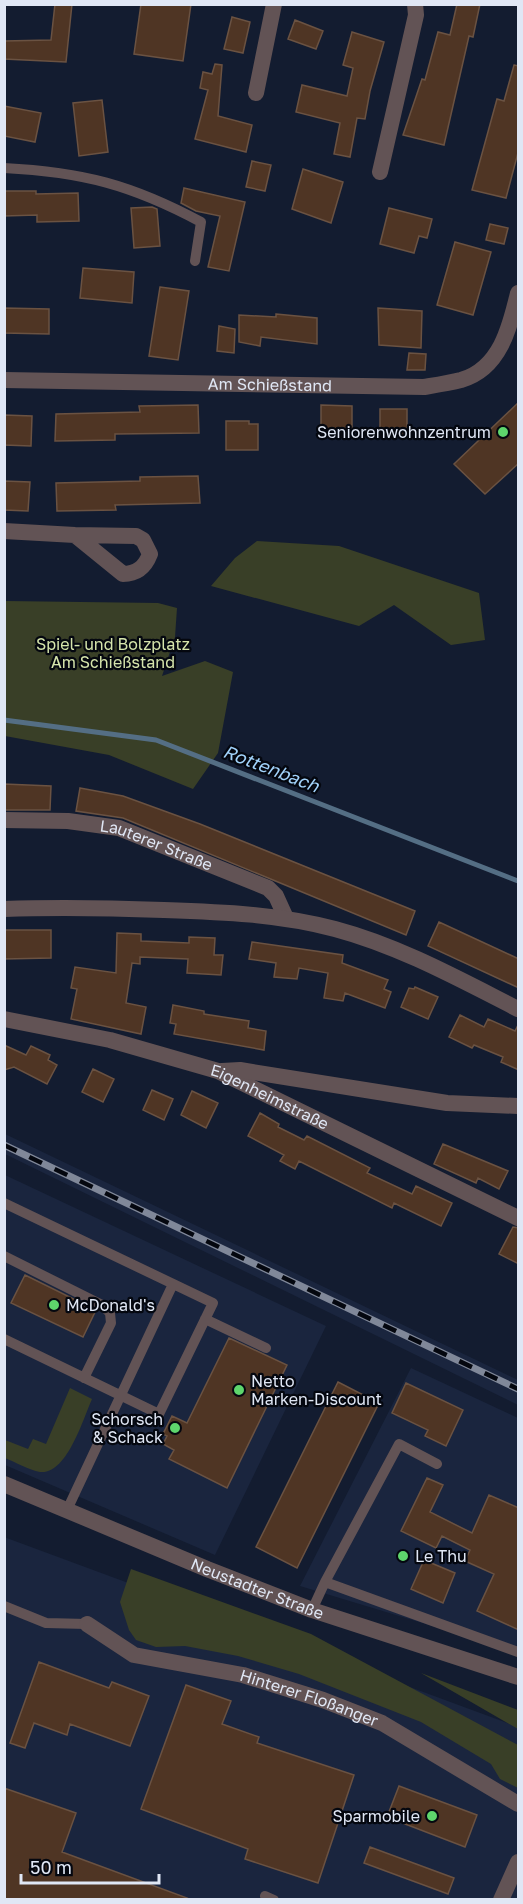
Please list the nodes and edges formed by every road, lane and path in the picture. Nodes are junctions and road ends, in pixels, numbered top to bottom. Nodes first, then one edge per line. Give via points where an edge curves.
1 (274, 4) edge
2 (415, 4) edge
3 (256, 93) dead end
4 (4, 168) edge
5 (380, 172) dead end
6 (195, 261) dead end
7 (519, 293) edge
8 (514, 329) edge
9 (4, 380) edge
10 (4, 531) edge
11 (75, 536) dead end
12 (4, 819) edge
13 (4, 909) edge
14 (286, 918) junction
15 (519, 1009) edge
16 (4, 1019) edge
17 (218, 1071) junction
18 (519, 1106) edge
19 (4, 1203) edge
20 (519, 1218) edge
21 (4, 1256) edge
22 (173, 1284) junction
23 (205, 1319) junction
24 (4, 1339) edge
25 (266, 1348) dead end
26 (84, 1378) junction
27 (121, 1396) junction
28 (437, 1464) dead end
29 (4, 1484) edge
30 (67, 1510) junction
31 (325, 1582) junction
32 (4, 1606) edge
33 (312, 1610) junction
34 (87, 1624) joint
35 (519, 1652) edge
36 (519, 1677) edge
37 (519, 1804) edge
38 (519, 1862) edge
39 (501, 1899) edge

1 - 3 street
2 - 5 street via 416,15
4 - 6 lane via 81,175 166,203 201,222
7 - 8 street, Am Schießstand
8 - 9 street, Am Schießstand via 482,369 462,380 424,387
10 - 11 street
12 - 14 street, Lauterer Straße via 119,828 268,888
13 - 14 street via 235,912
14 - 15 street via 393,949
16 - 17 street, Eigenheimstraße via 110,1040
17 - 18 street via 240,1071 447,1103
17 - 20 street, Eigenheimstraße
19 - 22 lane
21 - 26 lane via 102,1305 110,1313 111,1323
22 - 23 lane via 213,1303
22 - 27 lane
23 - 25 lane
23 - 27 lane via 159,1414
24 - 26 lane
26 - 27 lane
27 - 30 lane
28 - 31 lane via 399,1444
29 - 30 street, Neustadter Straße
30 - 33 street, Neustadter Straße
31 - 33 lane
31 - 35 lane
32 - 34 lane via 46,1623
33 - 36 street, Neustadter Straße
34 - 37 street, Hinterer Floßanger via 134,1655 243,1675 323,1700 382,1724
38 - 39 street

